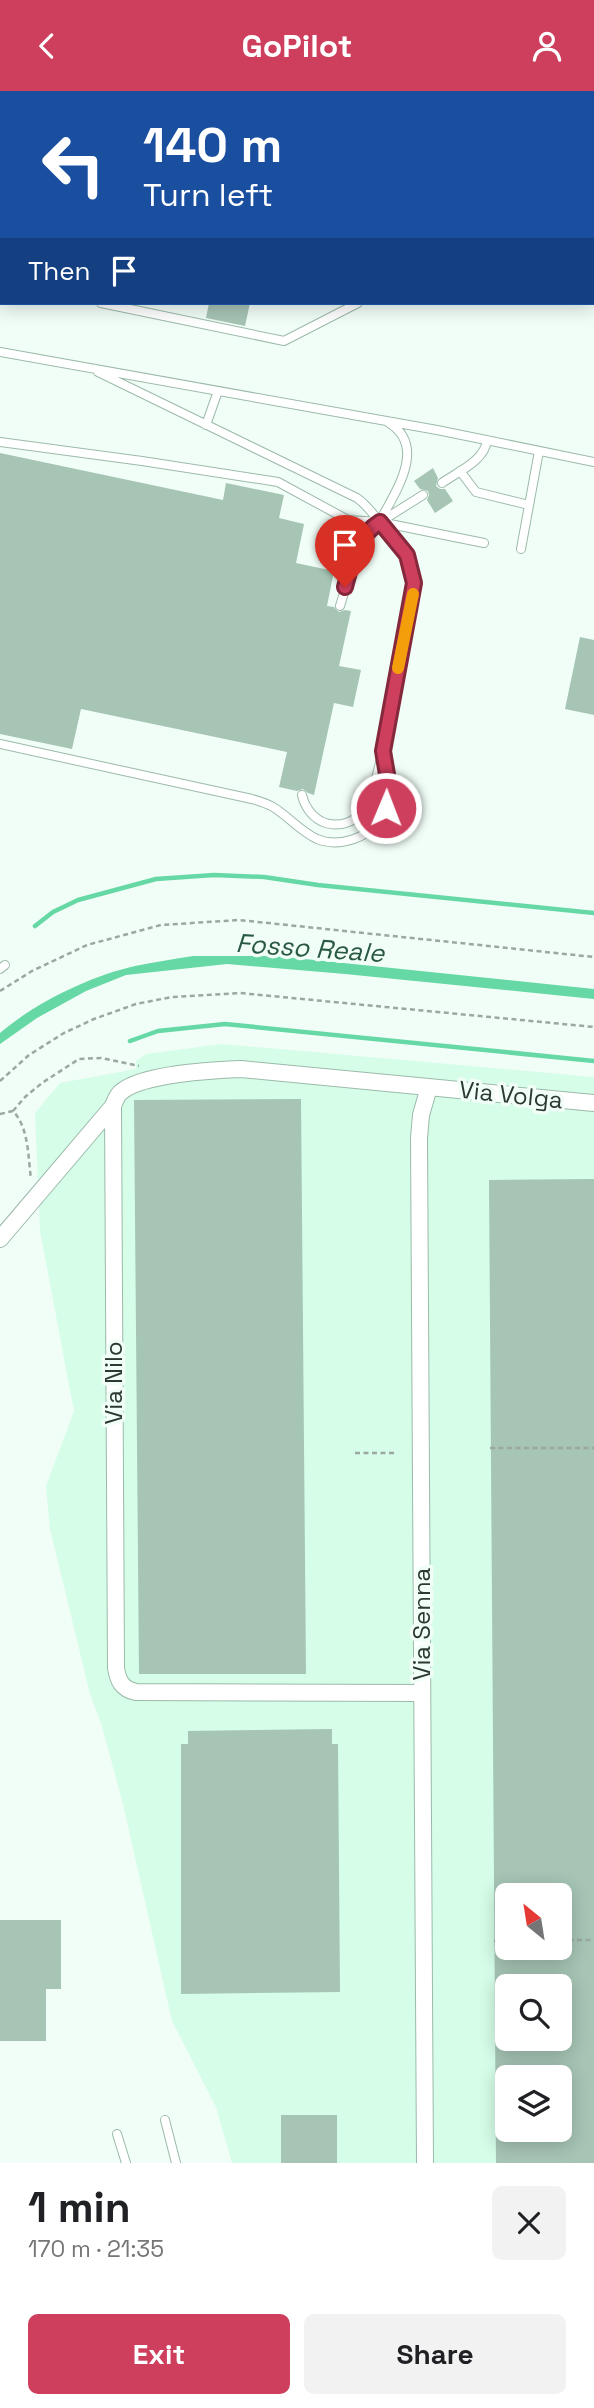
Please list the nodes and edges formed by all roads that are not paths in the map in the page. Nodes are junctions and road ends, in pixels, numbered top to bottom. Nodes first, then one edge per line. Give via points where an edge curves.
1 (111, 305) edge
2 (354, 305) edge
3 (0, 352) edge
4 (89, 368) junction
5 (218, 391) junction
6 (377, 419) junction
7 (206, 425) junction
8 (487, 440) junction
9 (0, 442) edge
10 (539, 451) junction
11 (594, 462) edge
12 (460, 471) junction
13 (442, 483) dead end
14 (423, 495) dead end
15 (529, 505) junction
16 (380, 522) junction
17 (484, 543) dead end
18 (520, 549) dead end
19 (340, 605) dead end
20 (0, 744) edge
21 (383, 751) junction
22 (302, 795) dead end
23 (429, 1087) junction
24 (590, 1104) edge
25 (113, 1106) junction
26 (0, 1239) edge
27 (422, 1693) junction
28 (164, 2120) dead end
29 (117, 2134) dead end
30 (126, 2163) edge
31 (176, 2163) edge
32 (425, 2163) edge

1 - 2 lane via 284,341
3 - 4 lane
4 - 5 lane
4 - 7 lane
5 - 6 lane
5 - 7 lane
6 - 8 lane
6 - 16 lane via 397,428 407,444 403,475
7 - 16 lane via 357,498
8 - 10 lane
8 - 12 lane via 484,452
9 - 16 lane via 278,482 348,520
10 - 11 lane
10 - 15 lane
12 - 13 lane
12 - 15 lane via 476,492
14 - 16 lane
15 - 18 lane
16 - 17 lane
16 - 19 lane via 359,543
16 - 21 lane via 407,555 414,583
20 - 21 lane via 252,799 272,807 307,834 334,843 358,838 381,820 389,795
21 - 22 lane via 368,801 347,823 320,821
23 - 24 street, Via Volga
23 - 25 street via 242,1069 205,1070 140,1083 117,1096
23 - 27 street, Via Senna via 419,1138
25 - 26 street
25 - 27 street, Via Nilo via 117,1675 123,1687 128,1691 196,1693
27 - 32 street, Via Senna
28 - 31 lane
29 - 30 lane

